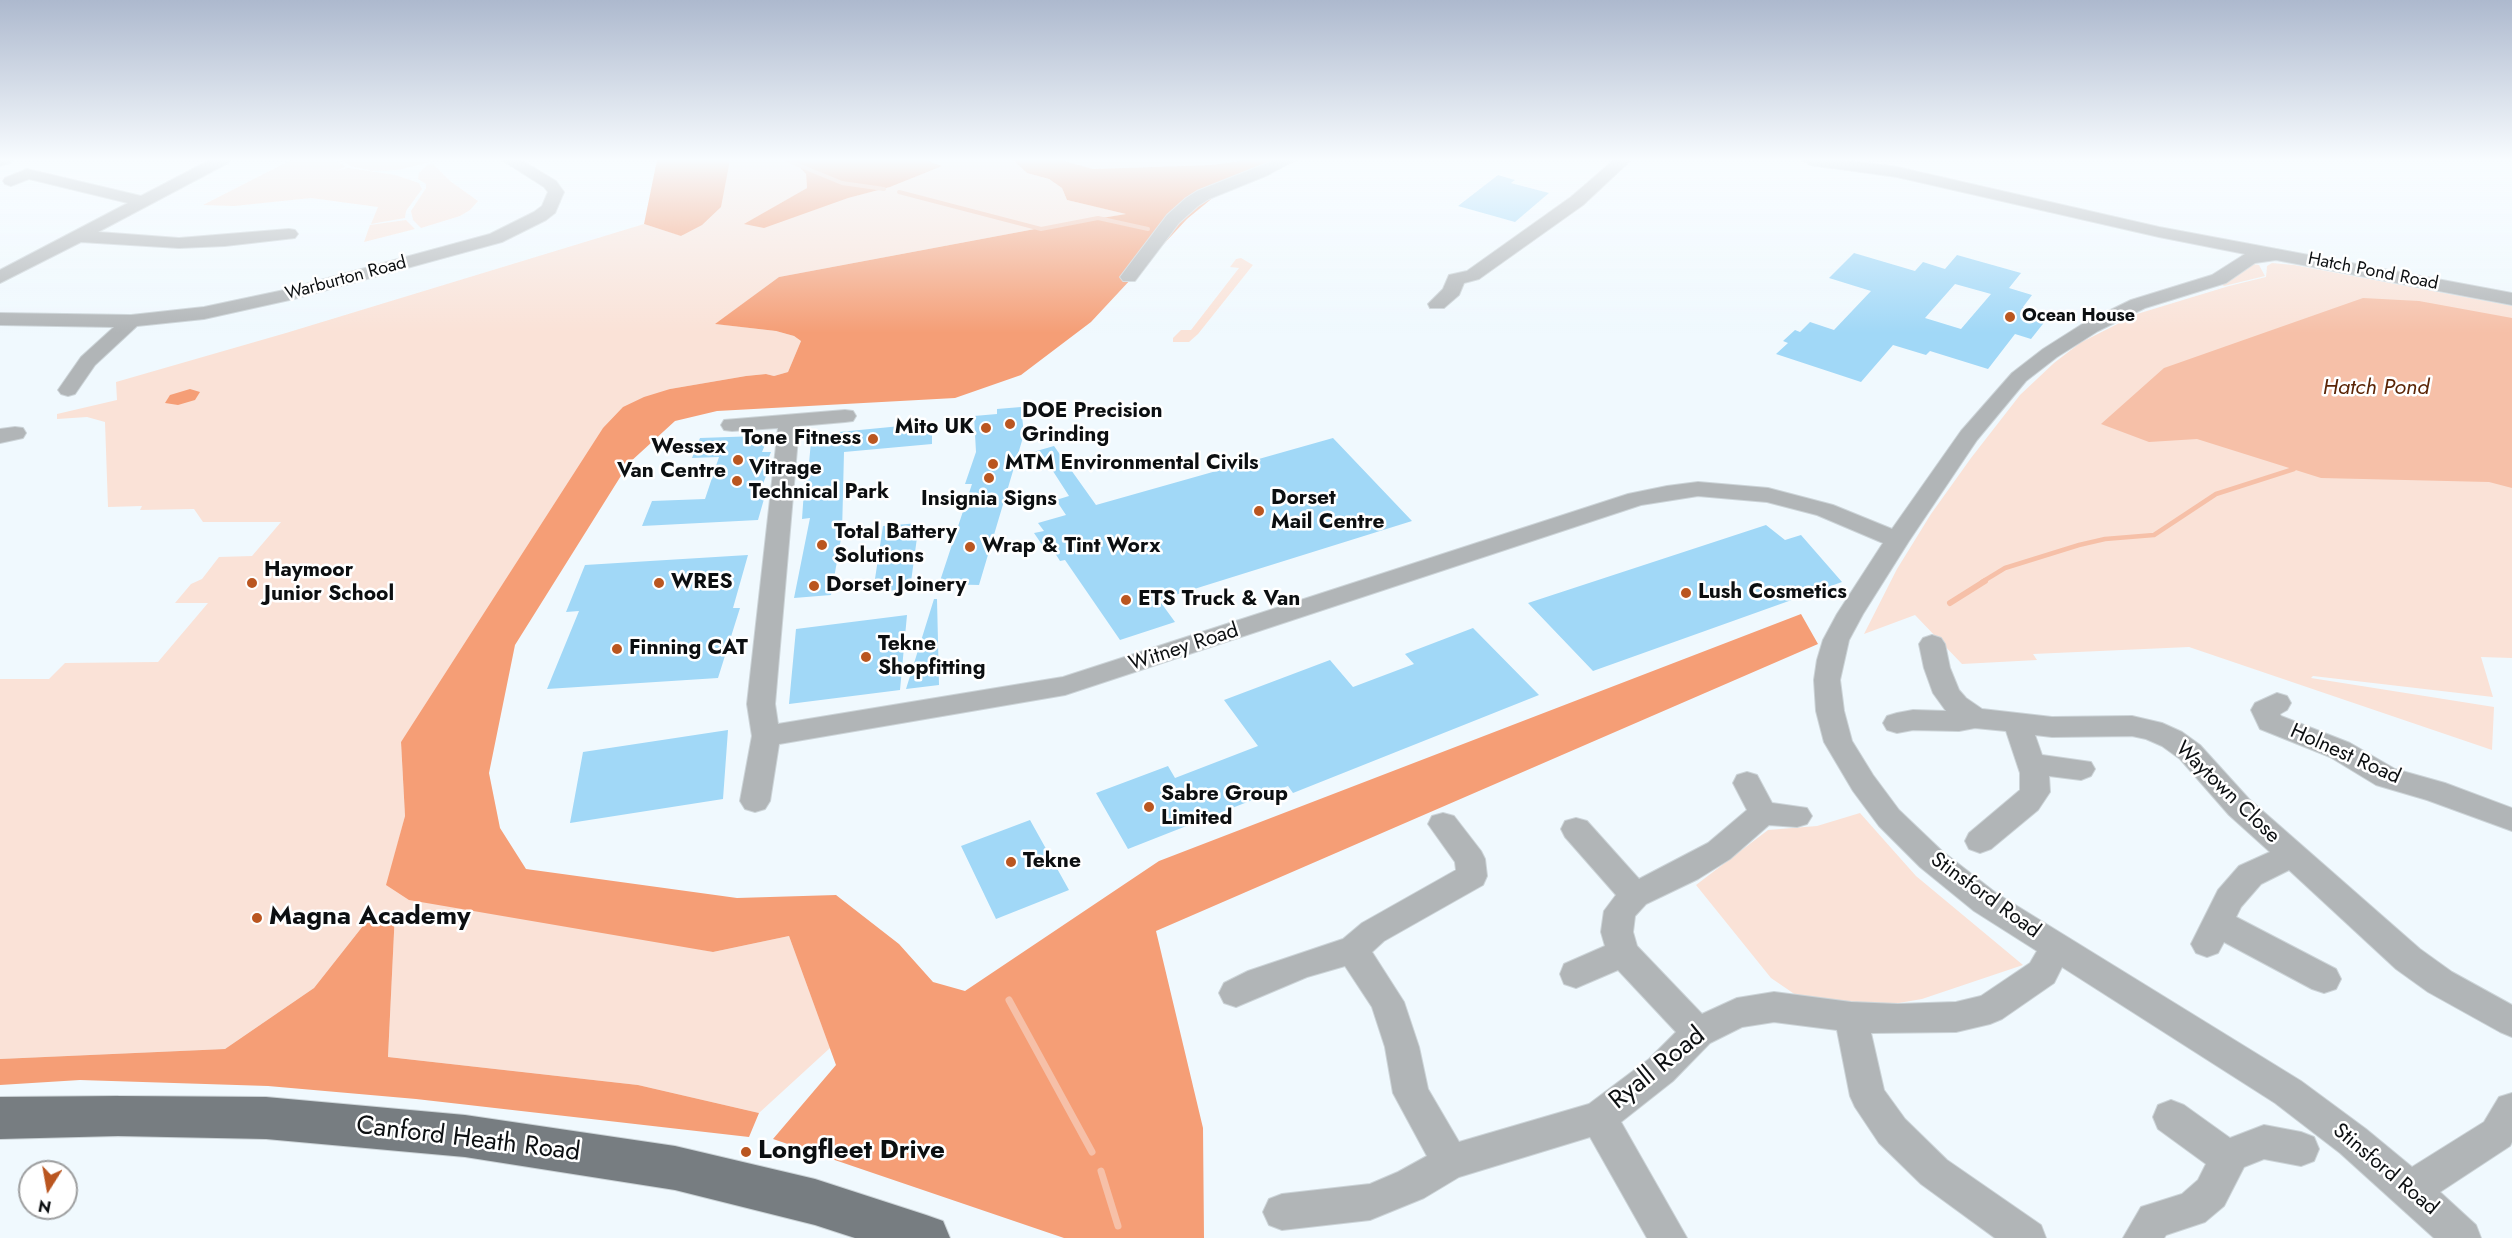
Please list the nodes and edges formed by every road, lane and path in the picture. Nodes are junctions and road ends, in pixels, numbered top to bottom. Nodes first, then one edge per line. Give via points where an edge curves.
1 (110, 218) edge
2 (535, 218) edge
3 (1174, 218) edge
4 (1553, 218) edge
5 (2102, 218) edge
6 (290, 234) dead end
7 (76, 236) junction
8 (2192, 238) junction
9 (2237, 247) junction
10 (0, 254) edge
11 (2278, 255) junction
12 (33, 259) junction
13 (2229, 273) junction
14 (0, 277) edge
15 (1129, 278) dead end
16 (2177, 292) junction
17 (2512, 299) edge
18 (1437, 304) dead end
19 (0, 319) edge
20 (131, 321) junction
21 (67, 383) dead end
22 (844, 416) dead end
23 (789, 421) junction
24 (732, 426) dead end
25 (1897, 540) junction
26 (1932, 644) dead end
27 (2277, 703) dead end
28 (1975, 718) junction
29 (1897, 723) dead end
30 (2017, 724) junction
31 (766, 736) junction
32 (2030, 764) junction
33 (2081, 770) dead end
34 (1747, 783) dead end
35 (755, 801) dead end
36 (1763, 813) junction
37 (1797, 816) dead end
38 (2512, 820) edge
39 (1443, 824) dead end
40 (1576, 830) dead end
41 (1980, 841) dead end
42 (2293, 855) junction
43 (1635, 895) junction
44 (2056, 946) junction
45 (1353, 950) junction
46 (1623, 953) junction
47 (1576, 974) dead end
48 (2324, 979) dead end
49 (1236, 993) dead end
50 (1851, 1017) junction
51 (2512, 1022) edge
52 (1698, 1032) junction
53 (2512, 1109) edge
54 (2171, 1117) dead end
55 (0, 1118) edge
56 (1599, 1118) junction
57 (2301, 1149) dead end
58 (2228, 1158) junction
59 (1450, 1162) junction
60 (2410, 1189) junction
61 (1282, 1212) dead end
62 (926, 1238) edge
63 (1668, 1238) edge
64 (2027, 1238) edge
65 (2142, 1238) edge
66 (2462, 1238) edge

1 - 7 street
2 - 20 street, Warburton Road via 486,241 278,297 204,313
3 - 15 street
4 - 18 street via 1473,275 1456,279 1452,291
5 - 8 street, Hatch Pond Road
6 - 7 street via 179,243
7 - 12 street
8 - 9 street, Hatch Pond Road
8 - 16 street via 2222,261 2220,270
9 - 11 street, Hatch Pond Road
9 - 13 street
10 - 12 street
11 - 13 street, Stinsford Road via 2250,258
11 - 17 street, Hatch Pond Road
12 - 14 street
13 - 16 street, Stinsford Road
16 - 25 street, Stinsford Road via 2138,304 2091,327 2019,377 1969,436
19 - 20 street, Warburton Road
20 - 21 street
22 - 23 street
23 - 24 street
23 - 31 street via 761,704
25 - 31 street, Witney Road via 1825,510 1768,495 1698,489 1666,493 1636,499 1065,686
25 - 44 street, Stinsford Road via 1850,614 1830,660 1830,711 1838,742 1889,818 1931,859 1985,902
26 - 28 street via 1947,693
27 - 38 street, Holnest Road via 2265,710 2270,722 2340,750 2386,777
28 - 29 street, Waytown Close
28 - 30 street, Waytown Close
30 - 32 street
30 - 42 street, Waytown Close via 2132,726 2172,739 2190,752 2239,807
31 - 35 street
32 - 33 street
32 - 41 street via 2035,792
34 - 36 street
36 - 37 street
36 - 43 street via 1719,851
39 - 45 street via 1470,859 1472,876 1373,932
40 - 43 street
42 - 48 street, Waytown Close via 2250,875 2229,899 2213,933
42 - 51 street, Waytown Close via 2408,959 2440,982
43 - 46 street via 1620,911 1617,932
44 - 50 street, Ryall Road via 2042,973 1990,1009 1956,1017
44 - 60 street, Stinsford Road via 2288,1092
45 - 49 street via 1302,965
45 - 59 street via 1388,1002 1411,1093
46 - 47 street
46 - 52 street
50 - 52 street, Ryall Road via 1774,1007 1737,1013
50 - 64 street via 1868,1096 1892,1131 1934,1172
52 - 56 street, Ryall Road via 1661,1070
53 - 60 street via 2497,1134
54 - 58 street
55 - 62 main road, Canford Heath Road via 266,1118 465,1136 675,1168 815,1202
56 - 59 street, Ryall Road
56 - 63 street
57 - 58 street via 2264,1142
58 - 65 street via 2211,1193 2192,1209 2154,1220
59 - 61 street, Ryall Road via 1411,1185 1370,1202
60 - 66 street, Stinsford Road

